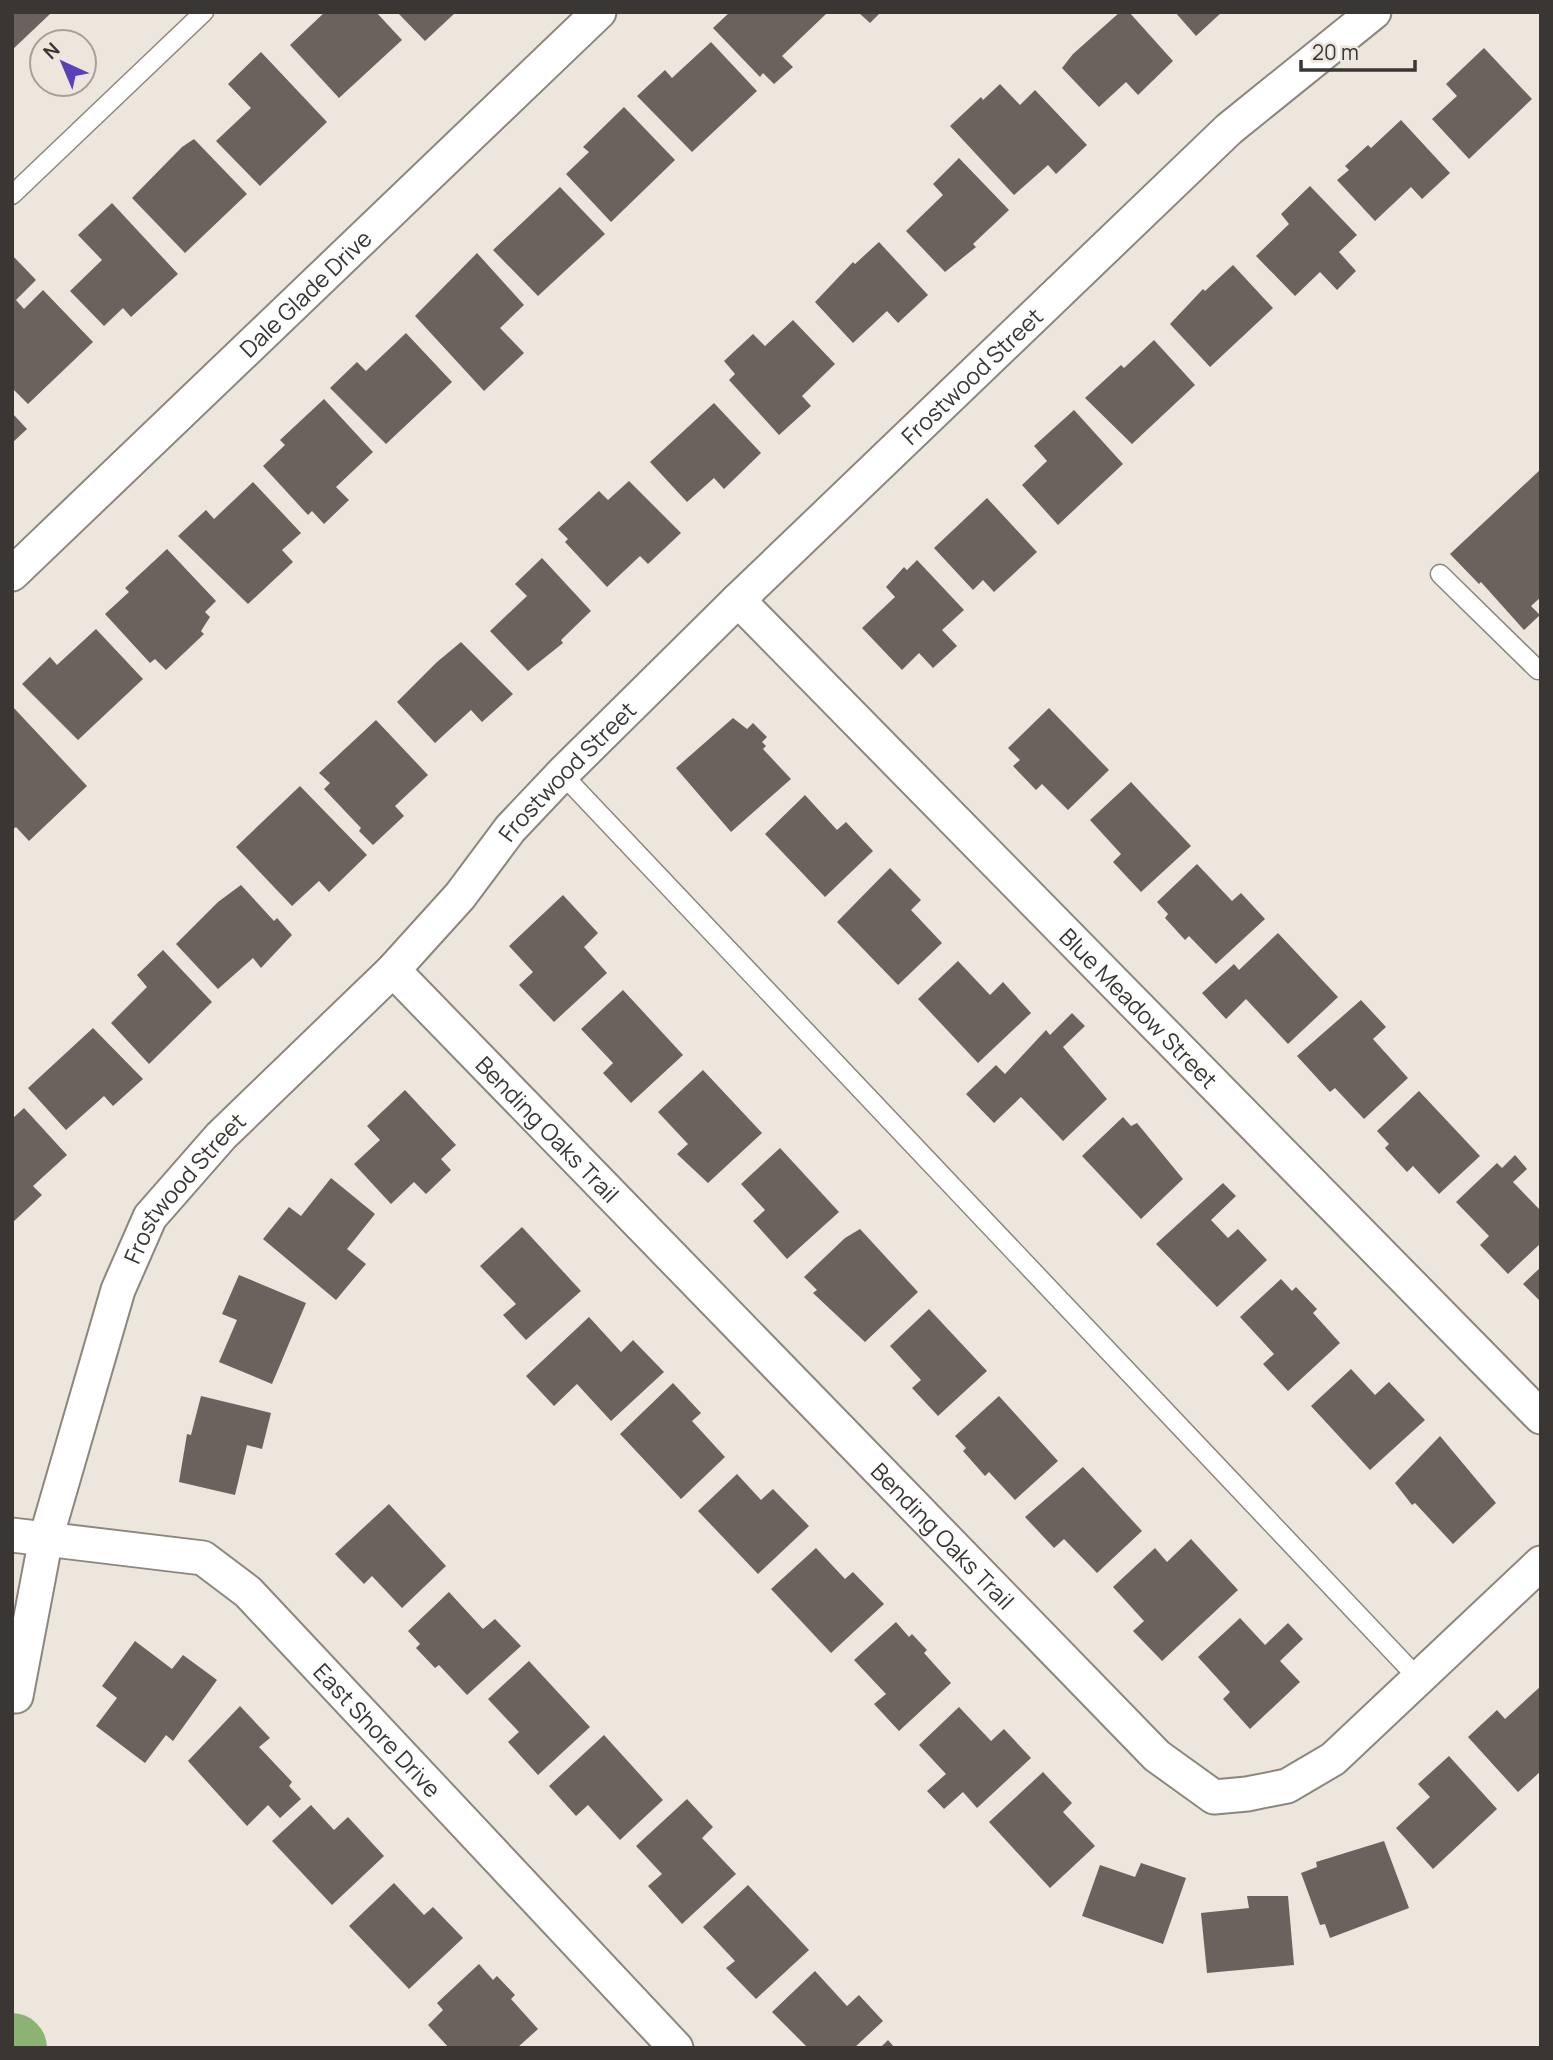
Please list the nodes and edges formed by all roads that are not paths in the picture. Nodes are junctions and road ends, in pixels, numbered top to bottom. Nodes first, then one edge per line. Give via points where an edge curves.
1 (204, 12) edge
2 (599, 12) edge
3 (1374, 12) edge
4 (12, 195) edge
5 (12, 574) edge
6 (1440, 574) dead end
7 (738, 600) junction
8 (1541, 667) edge
9 (562, 774) junction
10 (393, 970) junction
11 (1541, 1417) edge
12 (12, 1535) edge
13 (46, 1538) junction
14 (1541, 1563) edge
15 (1418, 1678) junction
16 (16, 1696) dead end
17 (676, 2048) edge

1 - 4 lane
2 - 5 street, Dale Glade Drive
3 - 7 street, Frostwood Street via 1229,129
6 - 8 lane via 1538,670
7 - 9 street, Frostwood Street
7 - 11 street, Blue Meadow Street
9 - 10 street, Frostwood Street via 510,828 460,896
9 - 15 lane
10 - 13 street, Frostwood Street via 221,1136 150,1217 118,1290
10 - 15 street, Bending Oaks Trail via 1157,1756 1214,1797 1287,1786 1333,1759
12 - 13 street, East Shore Drive
13 - 16 street, Frostwood Street
13 - 17 street, East Shore Drive via 203,1558 248,1592
14 - 15 street, Bending Oaks Trail

